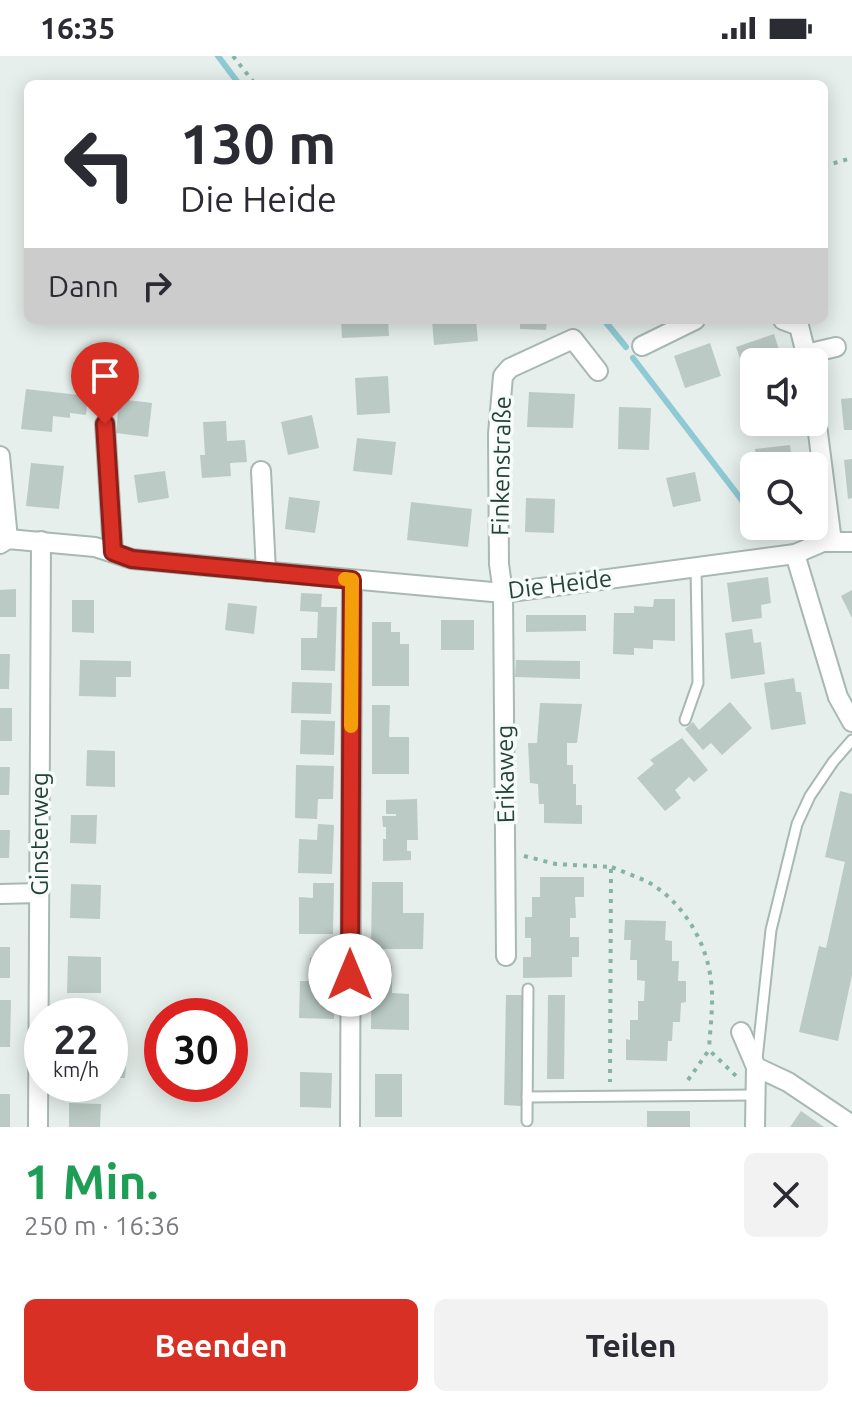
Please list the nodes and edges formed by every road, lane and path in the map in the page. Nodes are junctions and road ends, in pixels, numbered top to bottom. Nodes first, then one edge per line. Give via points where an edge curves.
1 (233, 56) edge
2 (252, 80) edge
3 (852, 158) edge
4 (828, 165) edge
5 (687, 324) edge
6 (794, 324) edge
7 (642, 346) dead end
8 (836, 347) dead end
9 (804, 348) edge
10 (828, 350) edge
11 (598, 371) dead end
12 (105, 424) dead end
13 (818, 436) edge
14 (0, 456) edge
15 (261, 471) dead end
16 (4, 541) edge
17 (41, 541) junction
18 (832, 542) junction
19 (852, 542) edge
20 (113, 552) junction
21 (795, 554) junction
22 (696, 567) junction
23 (266, 572) junction
24 (352, 580) junction
25 (503, 593) junction
26 (685, 720) dead end
27 (852, 722) edge
28 (852, 740) edge
29 (506, 851) junction
30 (611, 867) junction
31 (39, 893) junction
32 (0, 894) edge
33 (506, 956) dead end
34 (528, 989) dead end
35 (741, 1032) dead end
36 (709, 1050) junction
37 (756, 1067) junction
38 (678, 1095) junction
39 (755, 1095) junction
40 (610, 1096) junction
41 (527, 1097) junction
42 (527, 1121) dead end
43 (852, 1125) edge
44 (38, 1127) edge
45 (350, 1127) edge
46 (755, 1127) edge

1 - 2 path
3 - 4 path
5 - 7 street
6 - 9 street via 799,326
8 - 10 street
11 - 25 street, Finkenstraße via 573,339 503,376 498,434
12 - 20 street
13 - 18 street
14 - 16 street, Die Heide
15 - 23 street
16 - 17 street, Die Heide
17 - 20 street, Die Heide
17 - 31 street, Ginsterweg
18 - 19 street, Die Heide
18 - 21 street, Die Heide
20 - 23 street, Die Heide via 132,559
21 - 22 street, Die Heide
21 - 27 street via 838,697
22 - 25 street, Die Heide
22 - 26 lane via 698,683
23 - 24 street, Die Heide
24 - 25 street, Die Heide
24 - 45 street
25 - 29 street, Erikaweg
28 - 37 lane via 810,796 797,824 771,930
29 - 30 path via 556,864
29 - 33 street, Erikaweg
30 - 36 path via 648,882 676,903 692,926 706,954 711,982
30 - 40 path
31 - 32 street
31 - 44 street, Ginsterweg
34 - 41 lane
35 - 37 street
36 - 38 path
36 - 39 path
37 - 39 street
37 - 43 street
38 - 39 lane
38 - 40 lane
39 - 46 street
40 - 41 lane
41 - 42 lane

